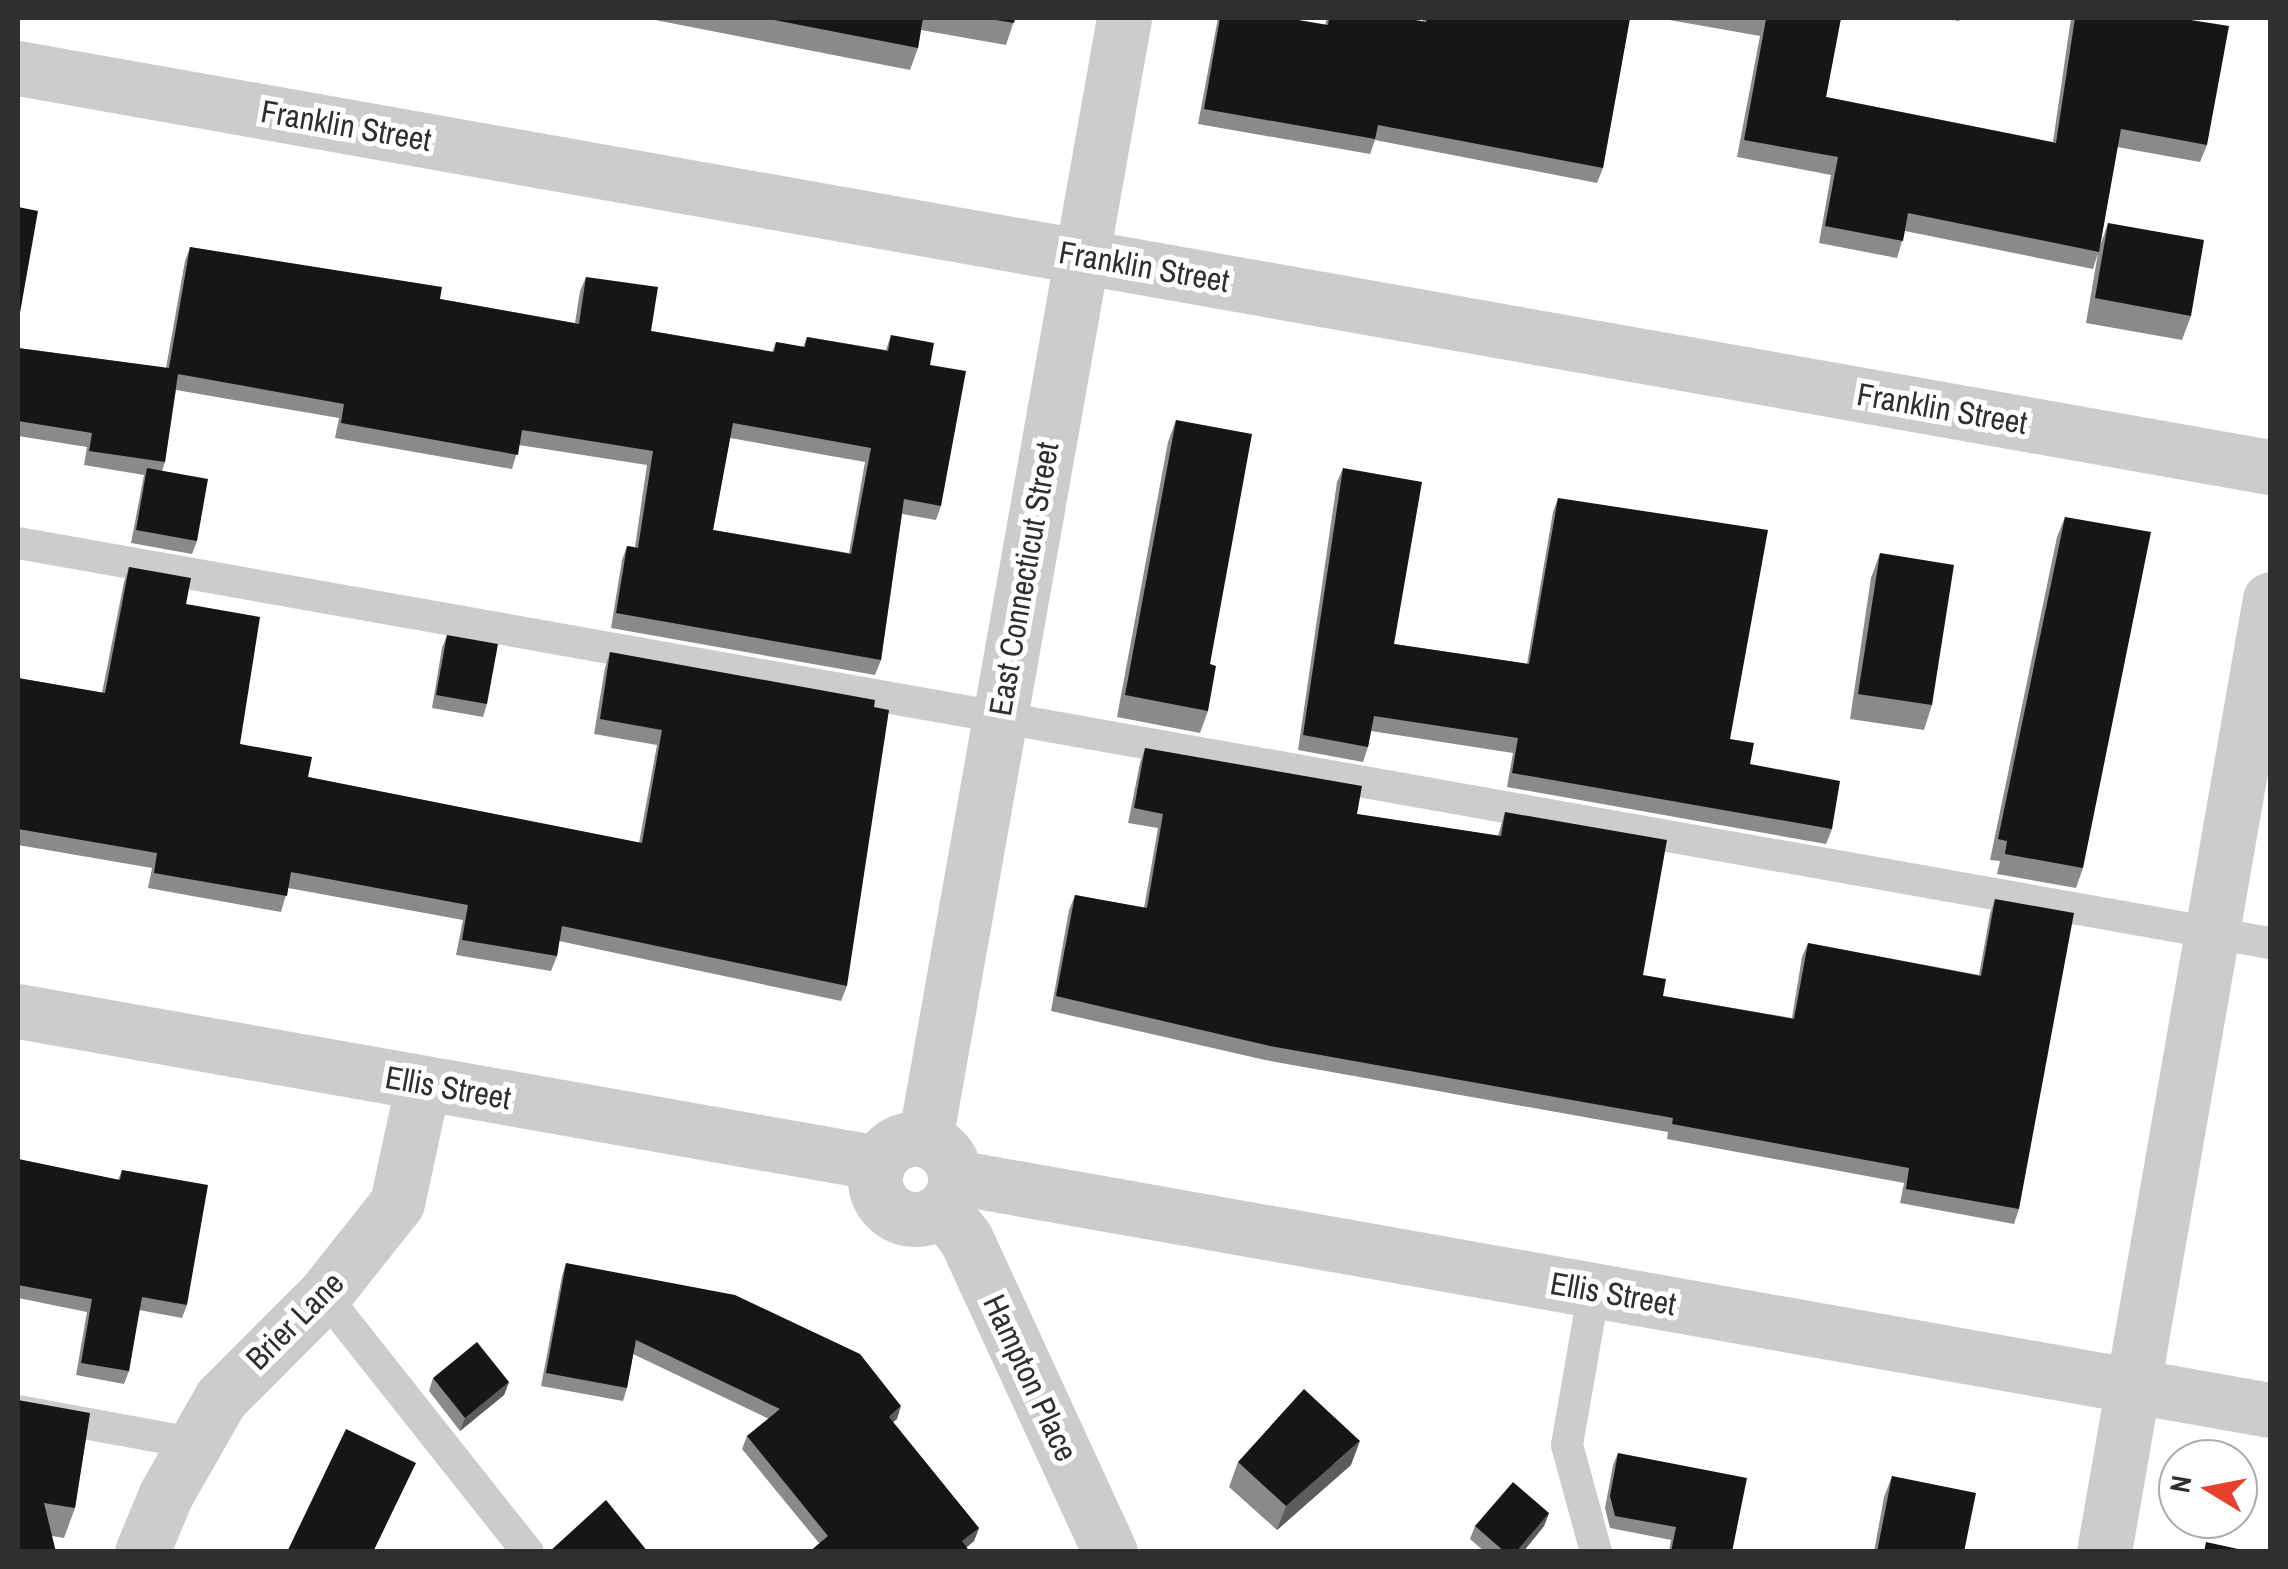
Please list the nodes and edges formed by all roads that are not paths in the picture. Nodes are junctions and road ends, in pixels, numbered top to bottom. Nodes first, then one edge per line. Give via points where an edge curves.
1 (1124, 18) edge
2 (18, 68) edge
3 (1081, 256) junction
4 (2270, 467) edge
5 (18, 544) edge
6 (2270, 600) edge
7 (1000, 718) junction
8 (2212, 933) junction
9 (2270, 943) edge
10 (18, 1012) edge
11 (423, 1083) junction
12 (925, 1172) junction
13 (1594, 1290) junction
14 (324, 1295) junction
15 (2134, 1386) junction
16 (2270, 1410) edge
17 (18, 1411) edge
18 (193, 1443) junction
19 (142, 1552) edge
20 (528, 1552) edge
21 (1110, 1552) edge
22 (1596, 1552) edge
23 (2104, 1552) edge

1 - 3 street, East Connecticut Street
2 - 3 street, Franklin Street
3 - 4 street, Franklin Street
3 - 7 street, East Connecticut Street
5 - 7 lane
6 - 8 street
7 - 8 lane
7 - 12 street, East Connecticut Street
8 - 9 lane
8 - 15 street
10 - 11 street, Ellis Street
11 - 12 street, Ellis Street
11 - 14 street, Brier Lane via 397,1203
12 - 13 street, Ellis Street
12 - 21 street, Hampton Place via 966,1239
13 - 15 street, Ellis Street
13 - 22 lane via 1568,1445
14 - 18 street, Brier Lane via 247,1370
14 - 20 lane
15 - 16 street, Ellis Street
15 - 23 street
17 - 18 lane
18 - 19 street, Brier Lane

